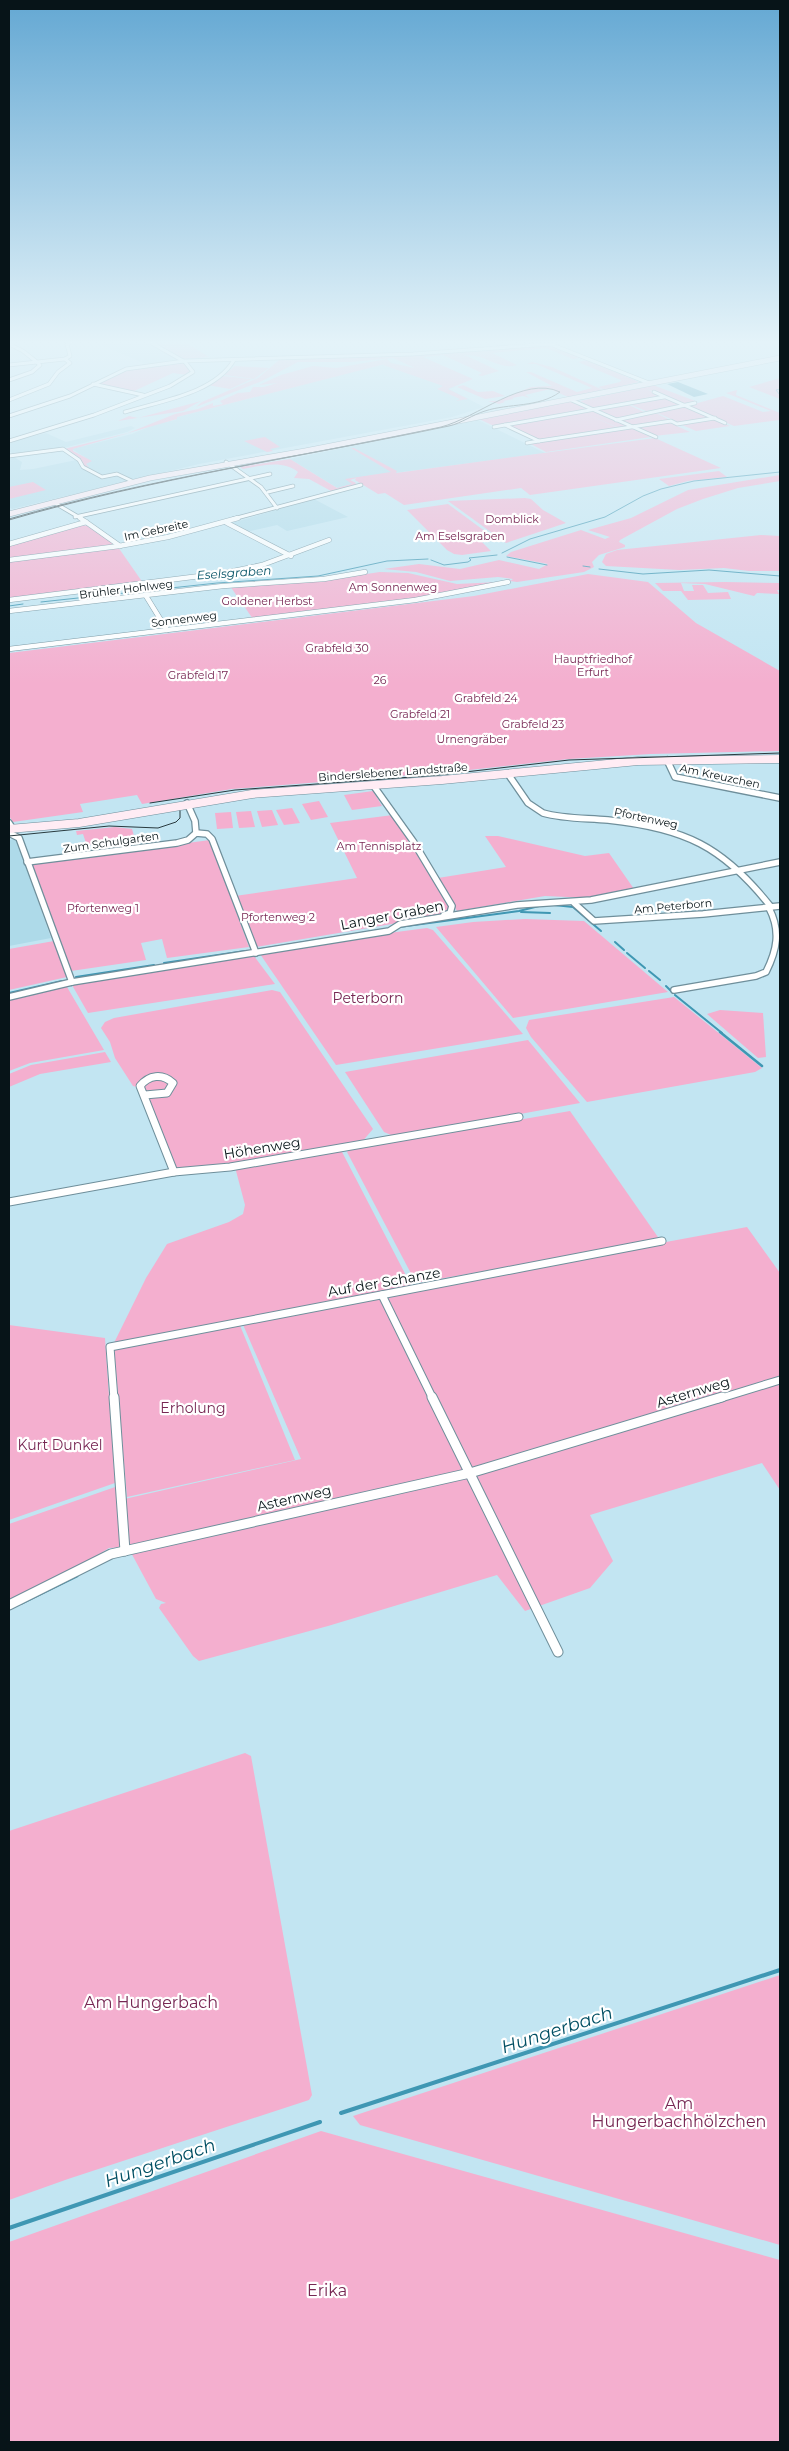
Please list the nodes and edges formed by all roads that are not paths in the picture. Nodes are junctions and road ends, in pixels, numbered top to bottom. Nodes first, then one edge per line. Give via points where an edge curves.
1 (72, 455) edge
2 (278, 455) edge
3 (227, 463) junction
4 (270, 474) dead end
5 (251, 478) junction
6 (132, 483) junction
7 (361, 485) dead end
8 (292, 486) dead end
9 (268, 492) junction
10 (53, 502) junction
11 (277, 508) junction
12 (9, 514) edge
13 (75, 517) junction
14 (86, 522) junction
15 (227, 523) junction
16 (330, 540) dead end
17 (9, 544) edge
18 (120, 546) junction
19 (291, 556) junction
20 (9, 560) edge
21 (365, 572) dead end
22 (508, 582) dead end
23 (146, 596) junction
24 (9, 600) edge
25 (9, 611) edge
26 (167, 630) junction
27 (9, 649) edge
28 (780, 759) edge
29 (667, 760) junction
30 (508, 774) junction
31 (373, 785) junction
32 (780, 798) edge
33 (187, 803) junction
34 (10, 828) edge
35 (196, 833) junction
36 (27, 862) junction
37 (780, 862) edge
38 (740, 870) junction
39 (574, 903) junction
40 (780, 906) edge
41 (770, 908) junction
42 (432, 920) junction
43 (256, 953) junction
44 (72, 982) junction
45 (674, 990) dead end
46 (9, 997) edge
47 (144, 1096) junction
48 (519, 1117) dead end
49 (174, 1172) junction
50 (9, 1202) edge
51 (662, 1241) dead end
52 (382, 1295) junction
53 (780, 1380) edge
54 (470, 1473) junction
55 (124, 1551) junction
56 (9, 1605) edge
57 (558, 1652) dead end

1 - 6 street via 83,467 102,477 111,475
2 - 3 main road
3 - 5 street
3 - 6 main road
4 - 5 street
5 - 9 street
5 - 13 street
6 - 10 main road
7 - 11 street, Im Gebreite
8 - 9 street
9 - 11 street
10 - 12 main road
10 - 13 street
11 - 15 street, Im Gebreite
13 - 14 street
14 - 17 street
14 - 18 street
15 - 18 street, Im Gebreite
15 - 19 street
16 - 19 street
18 - 20 street, Im Gebreite
19 - 24 street via 208,576
21 - 23 street, Brühler Hohlweg
22 - 26 street, Sonnenweg via 414,600
23 - 25 street, Brühler Hohlweg
23 - 26 street
26 - 27 street, Sonnenweg
28 - 29 main road, Binderslebener Landstraße
29 - 30 main road, Binderslebener Landstraße
29 - 32 street, Am Kreuzchen via 675,777
30 - 31 main road, Binderslebener Landstraße
30 - 38 street, Pfortenweg via 528,803 543,813 623,822 669,832 711,847
31 - 33 main road, Binderslebener Landstraße via 252,794
31 - 42 street via 452,906 450,913
33 - 34 main road, Binderslebener Landstraße via 95,821
33 - 35 street
34 - 36 street via 19,838
35 - 36 street, Zum Schulgarten via 177,843
35 - 43 street via 212,838
36 - 44 street
37 - 38 street, Langer Graben
38 - 39 street, Langer Graben
38 - 41 street, Pfortenweg
39 - 41 street, Am Peterborn via 594,921
39 - 42 street, Langer Graben via 551,901
40 - 41 street, Am Peterborn
41 - 45 street, Pfortenweg via 778,928 777,941 768,969 763,974
42 - 43 street, Langer Graben via 400,924 389,932
43 - 44 street, Langer Graben
44 - 46 street, Langer Graben
47 - 47 street via 140,1086 148,1078 161,1076 173,1083 167,1092
47 - 49 street
48 - 49 street, Höhenweg via 230,1167
49 - 50 street, Höhenweg
51 - 52 street, Auf der Schanze
52 - 54 street
52 - 55 street, Auf der Schanze via 110,1346
53 - 54 street, Asternweg
54 - 55 street, Asternweg
54 - 57 street
55 - 56 street, Asternweg via 95,1561

